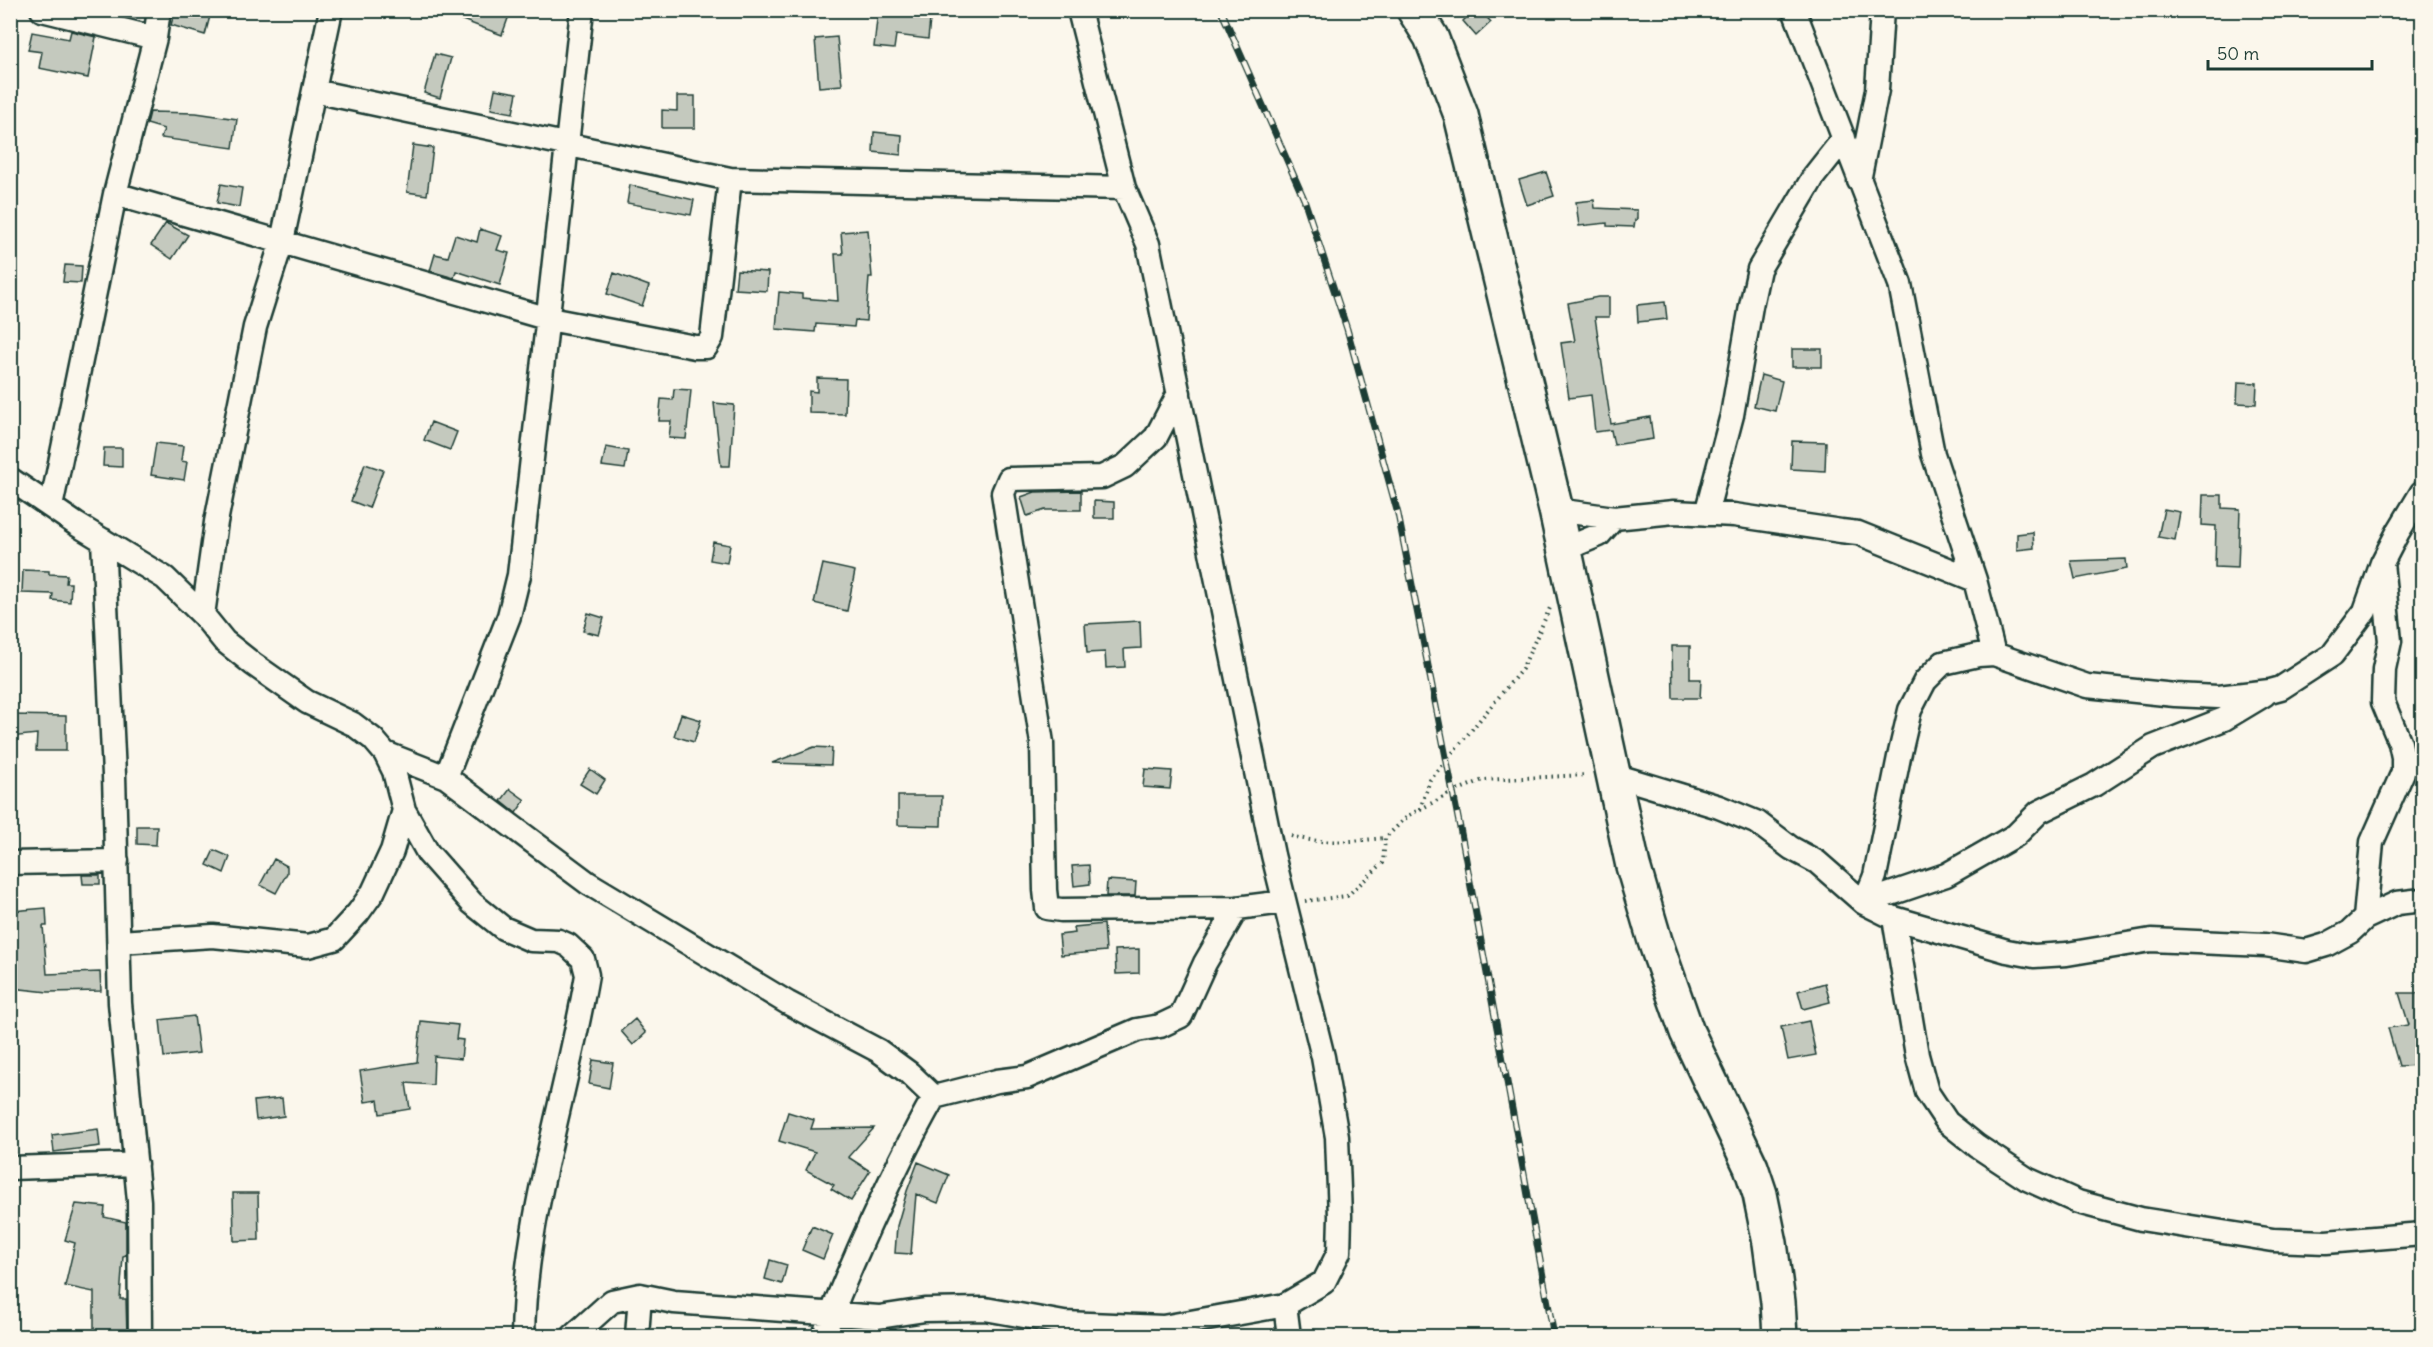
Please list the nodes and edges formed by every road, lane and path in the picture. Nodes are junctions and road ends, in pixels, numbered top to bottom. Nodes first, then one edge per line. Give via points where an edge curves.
1 (42, 10) edge
2 (159, 10) edge
3 (331, 10) edge
4 (582, 10) edge
5 (1079, 10) edge
6 (1414, 10) edge
7 (1794, 10) edge
8 (1882, 10) edge
9 (155, 38) junction
10 (314, 91) junction
11 (1844, 138) junction
12 (566, 144) junction
13 (730, 179) junction
14 (1859, 182) junction
15 (1124, 188) junction
16 (115, 194) junction
17 (282, 241) junction
18 (549, 319) junction
19 (1179, 393) junction
20 (10, 479) edge
21 (2422, 492) edge
22 (51, 507) junction
23 (1557, 510) junction
24 (1706, 514) junction
25 (1614, 518) junction
26 (103, 540) junction
27 (1565, 549) junction
28 (2382, 563) junction
29 (1976, 580) junction
30 (1551, 606) dead end
31 (203, 615) junction
32 (1994, 654) junction
33 (2270, 691) junction
34 (386, 753) junction
35 (1614, 775) junction
36 (446, 777) junction
37 (1420, 809) junction
38 (404, 810) junction
39 (1268, 830) junction
40 (1386, 838) junction
41 (117, 861) junction
42 (10, 863) edge
43 (2422, 900) edge
44 (1284, 902) junction
45 (1864, 903) junction
46 (1237, 908) junction
47 (1894, 918) junction
48 (2365, 918) junction
49 (119, 942) junction
50 (934, 1097) junction
51 (136, 1164) junction
52 (10, 1168) edge
53 (2422, 1234) edge
54 (640, 1295) junction
55 (1285, 1305) junction
56 (831, 1312) junction
57 (140, 1336) edge
58 (523, 1336) edge
59 (573, 1336) edge
60 (637, 1336) edge
61 (824, 1336) edge
62 (1289, 1336) edge
63 (1780, 1336) edge

1 - 9 street
2 - 9 street
3 - 10 street
4 - 12 street
5 - 15 street
6 - 23 street via 1431,38 1461,115
7 - 11 street
8 - 14 street via 1877,90
9 - 16 street
10 - 12 street
10 - 17 street
11 - 14 street
11 - 24 street via 1814,176 1760,269 1732,415
12 - 13 street
12 - 18 street
13 - 15 street
13 - 18 street via 712,337 706,347
14 - 29 street via 1900,284 1933,454
15 - 19 street via 1148,244
16 - 17 street
16 - 22 street
17 - 18 street
17 - 31 street via 251,350 216,522
18 - 36 street via 519,575 509,616
19 - 39 street
19 - 46 street via 1156,437 1125,466 1102,477 1009,478 1003,493 1042,743 1047,908
20 - 22 street
21 - 28 street
22 - 26 street
23 - 25 street
23 - 27 street
24 - 25 street via 1674,512
24 - 29 street via 1858,533
25 - 27 street via 1599,535
26 - 31 street via 165,579
26 - 41 street
27 - 35 street
28 - 33 street via 2365,611 2332,655
28 - 48 street via 2390,641 2383,702 2400,743 2403,772 2372,842
29 - 32 street
30 - 37 path via 1522,669 1430,780
31 - 34 street via 224,641 253,664 307,702 353,724
32 - 33 street via 2087,686 2218,697
32 - 45 street via 1943,663 1925,681 1910,710 1875,876
33 - 45 street via 2224,719 2153,747 2094,785 2039,813 2016,835 1946,876
34 - 36 street
34 - 38 street
35 - 37 path via 1483,780
35 - 45 street via 1758,823 1817,862
35 - 63 street via 1633,866 1687,1032 1744,1150 1760,1194
36 - 50 street via 588,883 788,1003 879,1052
37 - 40 path
38 - 49 street via 392,851 373,892 334,939 308,946 213,936
38 - 58 street via 428,853 472,903 503,928 531,940 559,941 584,959 587,975 542,1184 524,1301
39 - 40 path via 1310,841
39 - 44 street
40 - 44 path via 1383,864 1347,896
41 - 42 street
41 - 49 street
43 - 48 street via 2397,903
44 - 46 street
44 - 55 street via 1323,1057 1337,1137 1340,1216 1339,1252 1324,1282
45 - 47 street
46 - 50 street via 1204,963 1181,1016 1160,1026 1137,1030 1027,1077
47 - 48 street via 2034,956 2151,940 2265,945 2306,951 2350,932
47 - 53 street via 1927,1092 1947,1122 2027,1179 2078,1202 2141,1219 2273,1240 2326,1242
49 - 51 street via 120,1003
50 - 56 street
51 - 52 street
51 - 57 street
54 - 56 street via 674,1302
54 - 59 street via 612,1301
54 - 60 street
55 - 56 street via 1163,1328 1064,1323 985,1309 925,1310 879,1317
55 - 62 street
56 - 61 street

